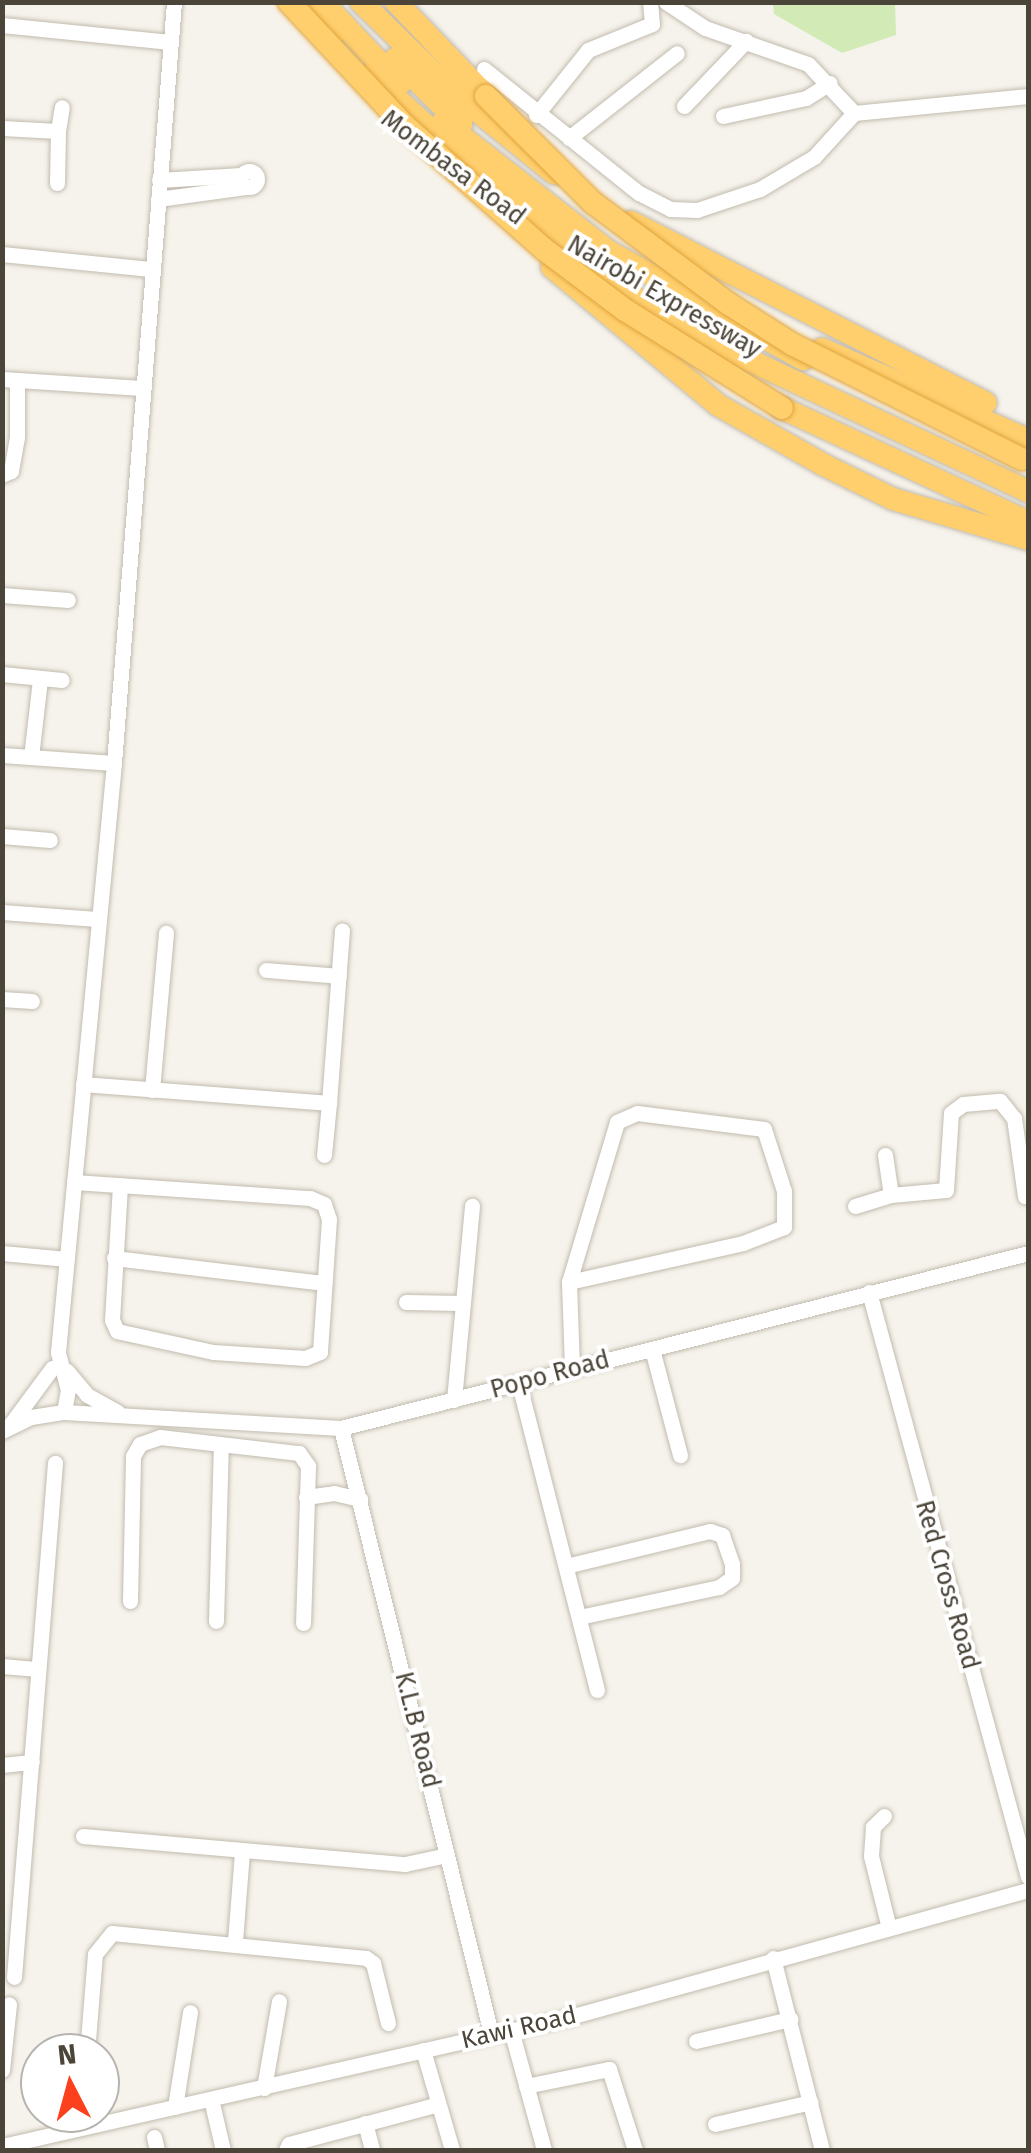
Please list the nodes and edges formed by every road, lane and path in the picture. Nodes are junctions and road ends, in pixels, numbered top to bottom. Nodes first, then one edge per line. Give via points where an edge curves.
1 (174, 2) edge
2 (277, 2) edge
3 (288, 2) edge
4 (305, 2) edge
5 (324, 2) edge
6 (341, 2) edge
7 (361, 2) edge
8 (396, 2) edge
9 (650, 2) edge
10 (666, 2) edge
11 (2, 25) edge
12 (746, 41) junction
13 (170, 42) junction
14 (677, 52) dead end
15 (484, 69) dead end
16 (830, 83) junction
17 (1028, 96) edge
18 (684, 106) dead end
19 (62, 107) dead end
20 (854, 112) junction
21 (536, 115) junction
22 (724, 116) dead end
23 (2, 128) edge
24 (58, 132) junction
25 (568, 138) junction
26 (159, 180) junction
27 (58, 184) dead end
28 (481, 190) junction
29 (158, 199) junction
30 (2, 254) edge
31 (150, 269) junction
32 (10, 379) edge
33 (142, 388) junction
34 (1027, 454) edge
35 (2, 475) edge
36 (1028, 491) edge
37 (1028, 522) edge
38 (1028, 539) edge
39 (2, 595) edge
40 (68, 600) dead end
41 (2, 674) edge
42 (40, 679) junction
43 (62, 680) dead end
44 (2, 755) edge
45 (30, 757) junction
46 (114, 764) junction
47 (2, 836) edge
48 (50, 840) dead end
49 (2, 912) edge
50 (98, 920) junction
51 (342, 930) dead end
52 (166, 933) dead end
53 (266, 970) dead end
54 (338, 976) junction
55 (2, 999) edge
56 (32, 1001) dead end
57 (83, 1084) junction
58 (152, 1090) junction
59 (329, 1103) junction
60 (324, 1155) dead end
61 (886, 1155) dead end
62 (74, 1182) junction
63 (120, 1186) junction
64 (891, 1195) junction
65 (1024, 1196) dead end
66 (472, 1206) dead end
67 (855, 1206) dead end
68 (2, 1253) edge
69 (1028, 1254) edge
70 (114, 1258) junction
71 (67, 1259) junction
72 (570, 1282) junction
73 (325, 1283) junction
74 (869, 1292) junction
75 (406, 1302) dead end
76 (461, 1303) junction
77 (652, 1349) junction
78 (58, 1368) junction
79 (572, 1370) junction
80 (519, 1384) junction
81 (454, 1400) junction
82 (59, 1412) junction
83 (129, 1418) junction
84 (342, 1428) junction
85 (5, 1430) edge
86 (221, 1445) junction
87 (680, 1455) dead end
88 (54, 1463) dead end
89 (306, 1497) junction
90 (360, 1498) junction
91 (566, 1566) junction
92 (130, 1601) dead end
93 (579, 1617) junction
94 (216, 1621) dead end
95 (303, 1623) dead end
96 (2, 1666) edge
97 (35, 1669) junction
98 (597, 1690) dead end
99 (32, 1762) junction
100 (2, 1764) edge
101 (884, 1816) dead end
102 (84, 1836) dead end
103 (242, 1853) junction
104 (448, 1855) junction
105 (1028, 1877) edge
106 (1028, 1890) edge
107 (11, 1918) edge
108 (889, 1928) junction
109 (234, 1941) junction
110 (773, 1958) junction
111 (14, 1977) dead end
112 (279, 2001) dead end
113 (8, 2004) dead end
114 (190, 2012) dead end
115 (790, 2019) junction
116 (388, 2023) dead end
117 (512, 2030) junction
118 (89, 2033) edge
119 (490, 2033) junction
120 (696, 2041) dead end
121 (423, 2050) junction
122 (2, 2070) edge
123 (526, 2086) junction
124 (264, 2088) junction
125 (210, 2100) junction
126 (811, 2102) junction
127 (438, 2104) junction
128 (175, 2107) junction
129 (365, 2123) junction
130 (715, 2124) dead end
131 (2, 2146) edge
132 (224, 2150) edge
133 (286, 2150) edge
134 (372, 2150) edge
135 (452, 2150) edge
136 (544, 2150) edge
137 (635, 2150) edge
138 (822, 2150) edge

1 - 13 street
2 - 28 highway, Mombasa Road via 380,114
3 - 37 highway, bridge via 404,126 532,240 625,310 782,408
4 - 34 highway, Nairobi Expressway via 418,120 595,261 752,350
5 - 34 highway, Nairobi Expressway, bridge via 414,98 608,251 769,344
6 - 34 highway, Mombasa Road via 462,125 634,254 714,304
7 - 34 highway via 450,89 605,208 969,394
8 - 34 highway, bridge via 592,202 729,304 792,344
9 - 21 street via 652,24 588,50
10 - 12 street via 683,17
11 - 13 street
12 - 16 street via 808,64
12 - 18 street
13 - 26 street
14 - 25 street
15 - 21 street
16 - 20 street
16 - 22 street via 806,98
17 - 20 street
19 - 24 street
20 - 25 street via 814,157 760,189 697,210 670,210 639,194
21 - 25 street
23 - 24 street
24 - 27 street
26 - 29 street
26 - 29 street via 245,181
28 - 36 highway, Mombasa Road via 599,277 684,329
28 - 38 highway via 536,253 718,405 894,500
29 - 31 street
30 - 31 street
31 - 33 street
32 - 33 street
32 - 35 street via 17,438 10,471
33 - 46 street
39 - 40 street
41 - 42 street
42 - 43 street
42 - 45 street
44 - 45 street
45 - 46 street
46 - 50 street
47 - 48 street
49 - 50 street
50 - 57 street
51 - 54 street
52 - 58 street
53 - 54 street
54 - 59 street
55 - 56 street
57 - 58 street
57 - 62 street
58 - 59 street
59 - 60 street
61 - 64 street
62 - 63 street
62 - 71 street
63 - 70 street
63 - 73 street via 317,1200 329,1219
64 - 65 street via 946,1190 951,1114 963,1104 990,1100 1014,1118
64 - 67 street
66 - 76 street
68 - 71 street
69 - 74 street, Popo Road
70 - 73 street
70 - 73 street via 118,1331 213,1352 306,1358 320,1352
71 - 78 street
72 - 72 street via 621,1118 660,1115 764,1129 784,1191 784,1226 743,1243
72 - 79 street
74 - 77 street, Popo Road
74 - 105 street, Red Cross Road
75 - 76 street
76 - 81 street
77 - 79 street, Popo Road
77 - 87 street
78 - 82 street via 48,1390
78 - 83 street
78 - 85 street
79 - 80 street, Popo Road
80 - 81 street, Popo Road
80 - 91 street
81 - 84 street, Popo Road
82 - 83 street, Popo Road
82 - 85 street
83 - 84 street, Popo Road
84 - 90 street, K.L.B Road
86 - 89 street via 304,1455
86 - 92 street via 160,1437 140,1444 133,1456
86 - 94 street
88 - 97 street
89 - 90 street via 334,1492
89 - 95 street
90 - 104 street, K.L.B Road
91 - 93 street
91 - 93 street via 710,1531 722,1535 732,1564 732,1578 719,1587
93 - 98 street
96 - 97 street
97 - 99 street
99 - 100 street
99 - 107 street
101 - 108 street via 874,1827 871,1856
102 - 103 street
103 - 104 street via 405,1864
103 - 109 street
104 - 119 street, K.L.B Road
106 - 108 street, Kawi Road
107 - 111 street
108 - 110 street, Kawi Road
109 - 116 street via 366,1958 377,1974
109 - 118 street via 104,1936 96,1954
110 - 115 street
110 - 117 street, Kawi Road via 754,1970
112 - 124 street
113 - 122 street
114 - 128 street
115 - 120 street
115 - 126 street
117 - 119 street, Kawi Road
117 - 123 street
119 - 121 street, Kawi Road
121 - 124 street, Kawi Road
121 - 127 street
123 - 136 street
123 - 137 street via 609,2069
124 - 125 street, Kawi Road
125 - 128 street, Kawi Road
125 - 132 street
126 - 130 street
126 - 138 street
127 - 129 street
127 - 135 street
128 - 131 street, Kawi Road
129 - 133 street
129 - 134 street

